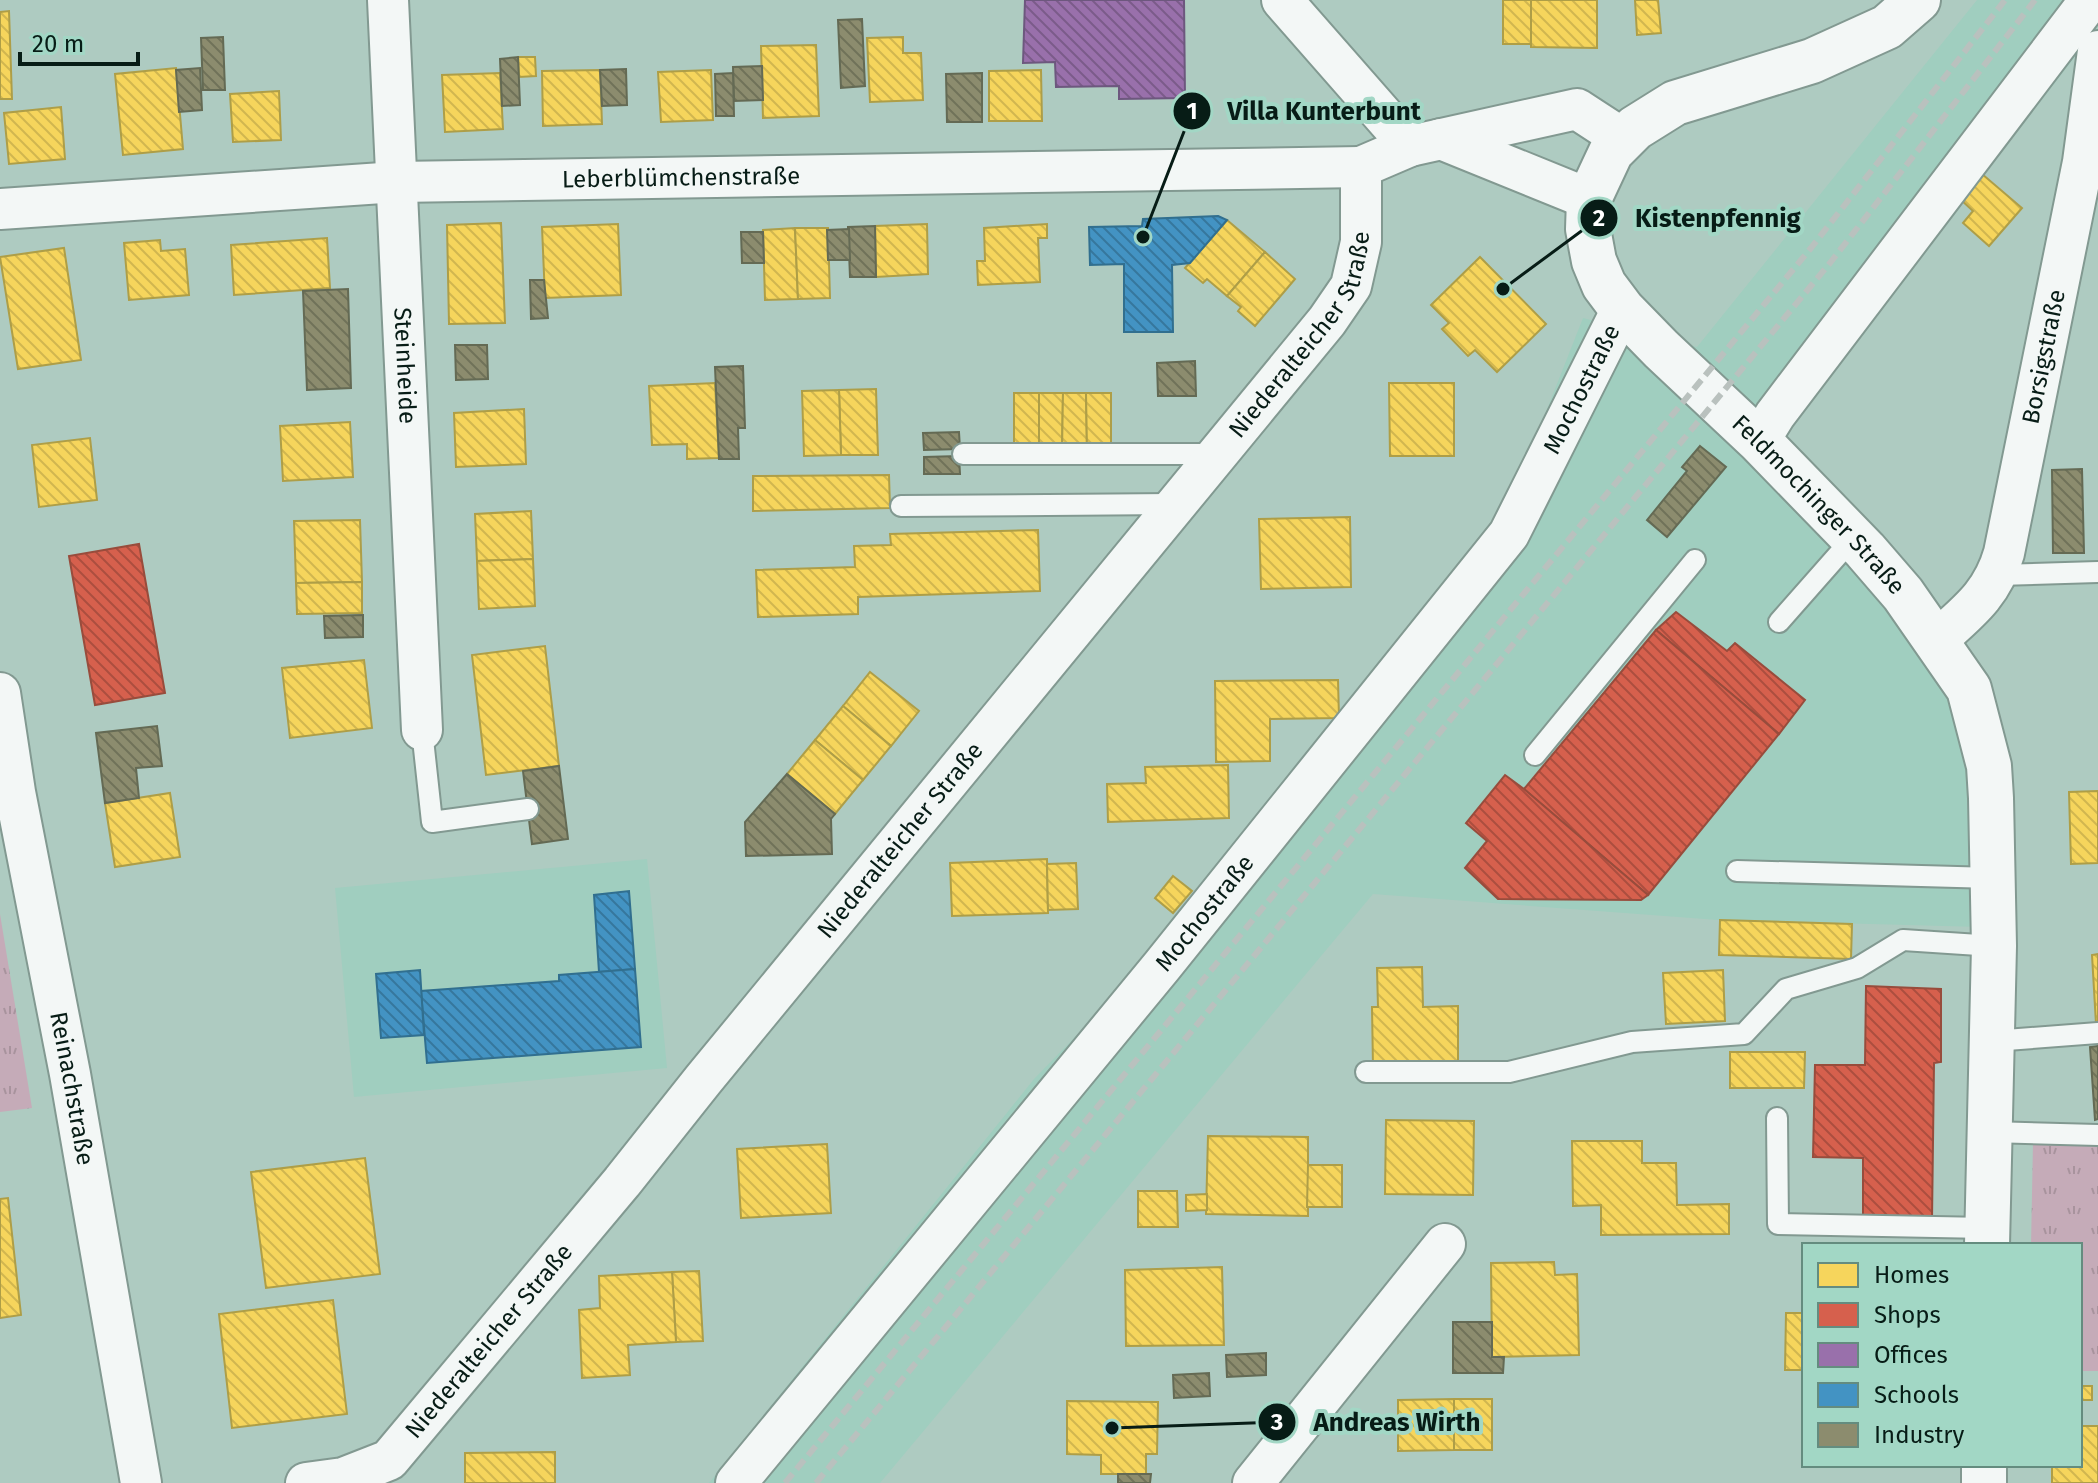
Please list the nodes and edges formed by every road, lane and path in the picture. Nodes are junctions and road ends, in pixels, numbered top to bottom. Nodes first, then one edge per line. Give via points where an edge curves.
1 (388, 0) edge
2 (1282, 0) edge
3 (1918, 0) edge
4 (2090, 0) edge
5 (2098, 63) edge
6 (1623, 139) junction
7 (1425, 142) junction
8 (1361, 167) junction
9 (397, 182) junction
10 (1589, 199) junction
11 (0, 209) edge
12 (1622, 309) junction
13 (1759, 441) junction
14 (963, 454) dead end
15 (1219, 454) junction
16 (1174, 504) junction
17 (901, 506) dead end
18 (1853, 538) junction
19 (1695, 560) dead end
20 (2098, 572) edge
21 (1998, 575) junction
22 (1779, 622) dead end
23 (1937, 640) junction
24 (0, 693) edge
25 (422, 730) joint
26 (1535, 755) dead end
27 (528, 809) dead end
28 (1737, 871) dead end
29 (1993, 878) junction
30 (1994, 946) junction
31 (2098, 1033) edge
32 (1993, 1041) junction
33 (1366, 1072) dead end
34 (1777, 1118) dead end
35 (1990, 1132) junction
36 (2098, 1135) edge
37 (1987, 1236) edge
38 (1445, 1244) dead end
39 (141, 1483) edge
40 (306, 1483) edge
41 (736, 1483) edge
42 (1253, 1483) edge

1 - 9 street, Steinheide
2 - 7 street
3 - 6 main road, Feldmochinger Straße via 1887,27 1812,61 1663,108
4 - 13 street
5 - 21 street, Borsigstraße via 2062,272
6 - 7 street via 1577,109
6 - 10 main road, Feldmochinger Straße via 1611,152
7 - 8 street
7 - 10 street
8 - 9 street, Leberblümchenstraße
8 - 15 street, Niederalteicher Straße via 1361,242 1351,286
9 - 11 street, Leberblümchenstraße
9 - 25 street, Steinheide
10 - 12 main road, Feldmochinger Straße via 1594,261
12 - 13 main road, Feldmochinger Straße
12 - 41 street, Mochostraße via 1509,534
13 - 18 main road, Feldmochinger Straße
14 - 15 lane
15 - 16 street, Niederalteicher Straße
16 - 17 lane
16 - 40 street, Niederalteicher Straße via 389,1460 343,1478
18 - 22 lane
18 - 23 main road, Feldmochinger Straße
19 - 26 lane
20 - 21 lane
21 - 23 street, Borsigstraße via 1983,598
23 - 29 main road, Feldmochinger Straße via 1969,689 1986,752
24 - 39 street, Reinachstraße
25 - 27 lane via 432,822
28 - 29 lane
29 - 30 main road, Feldmochinger Straße
30 - 32 main road, Feldmochinger Straße
30 - 33 lane via 1903,940 1857,968 1786,989 1744,1034 1632,1042 1509,1072
31 - 32 lane
32 - 35 main road, Feldmochinger Straße
34 - 37 lane via 1778,1224
35 - 36 lane
35 - 37 main road, Feldmochinger Straße
38 - 42 street

